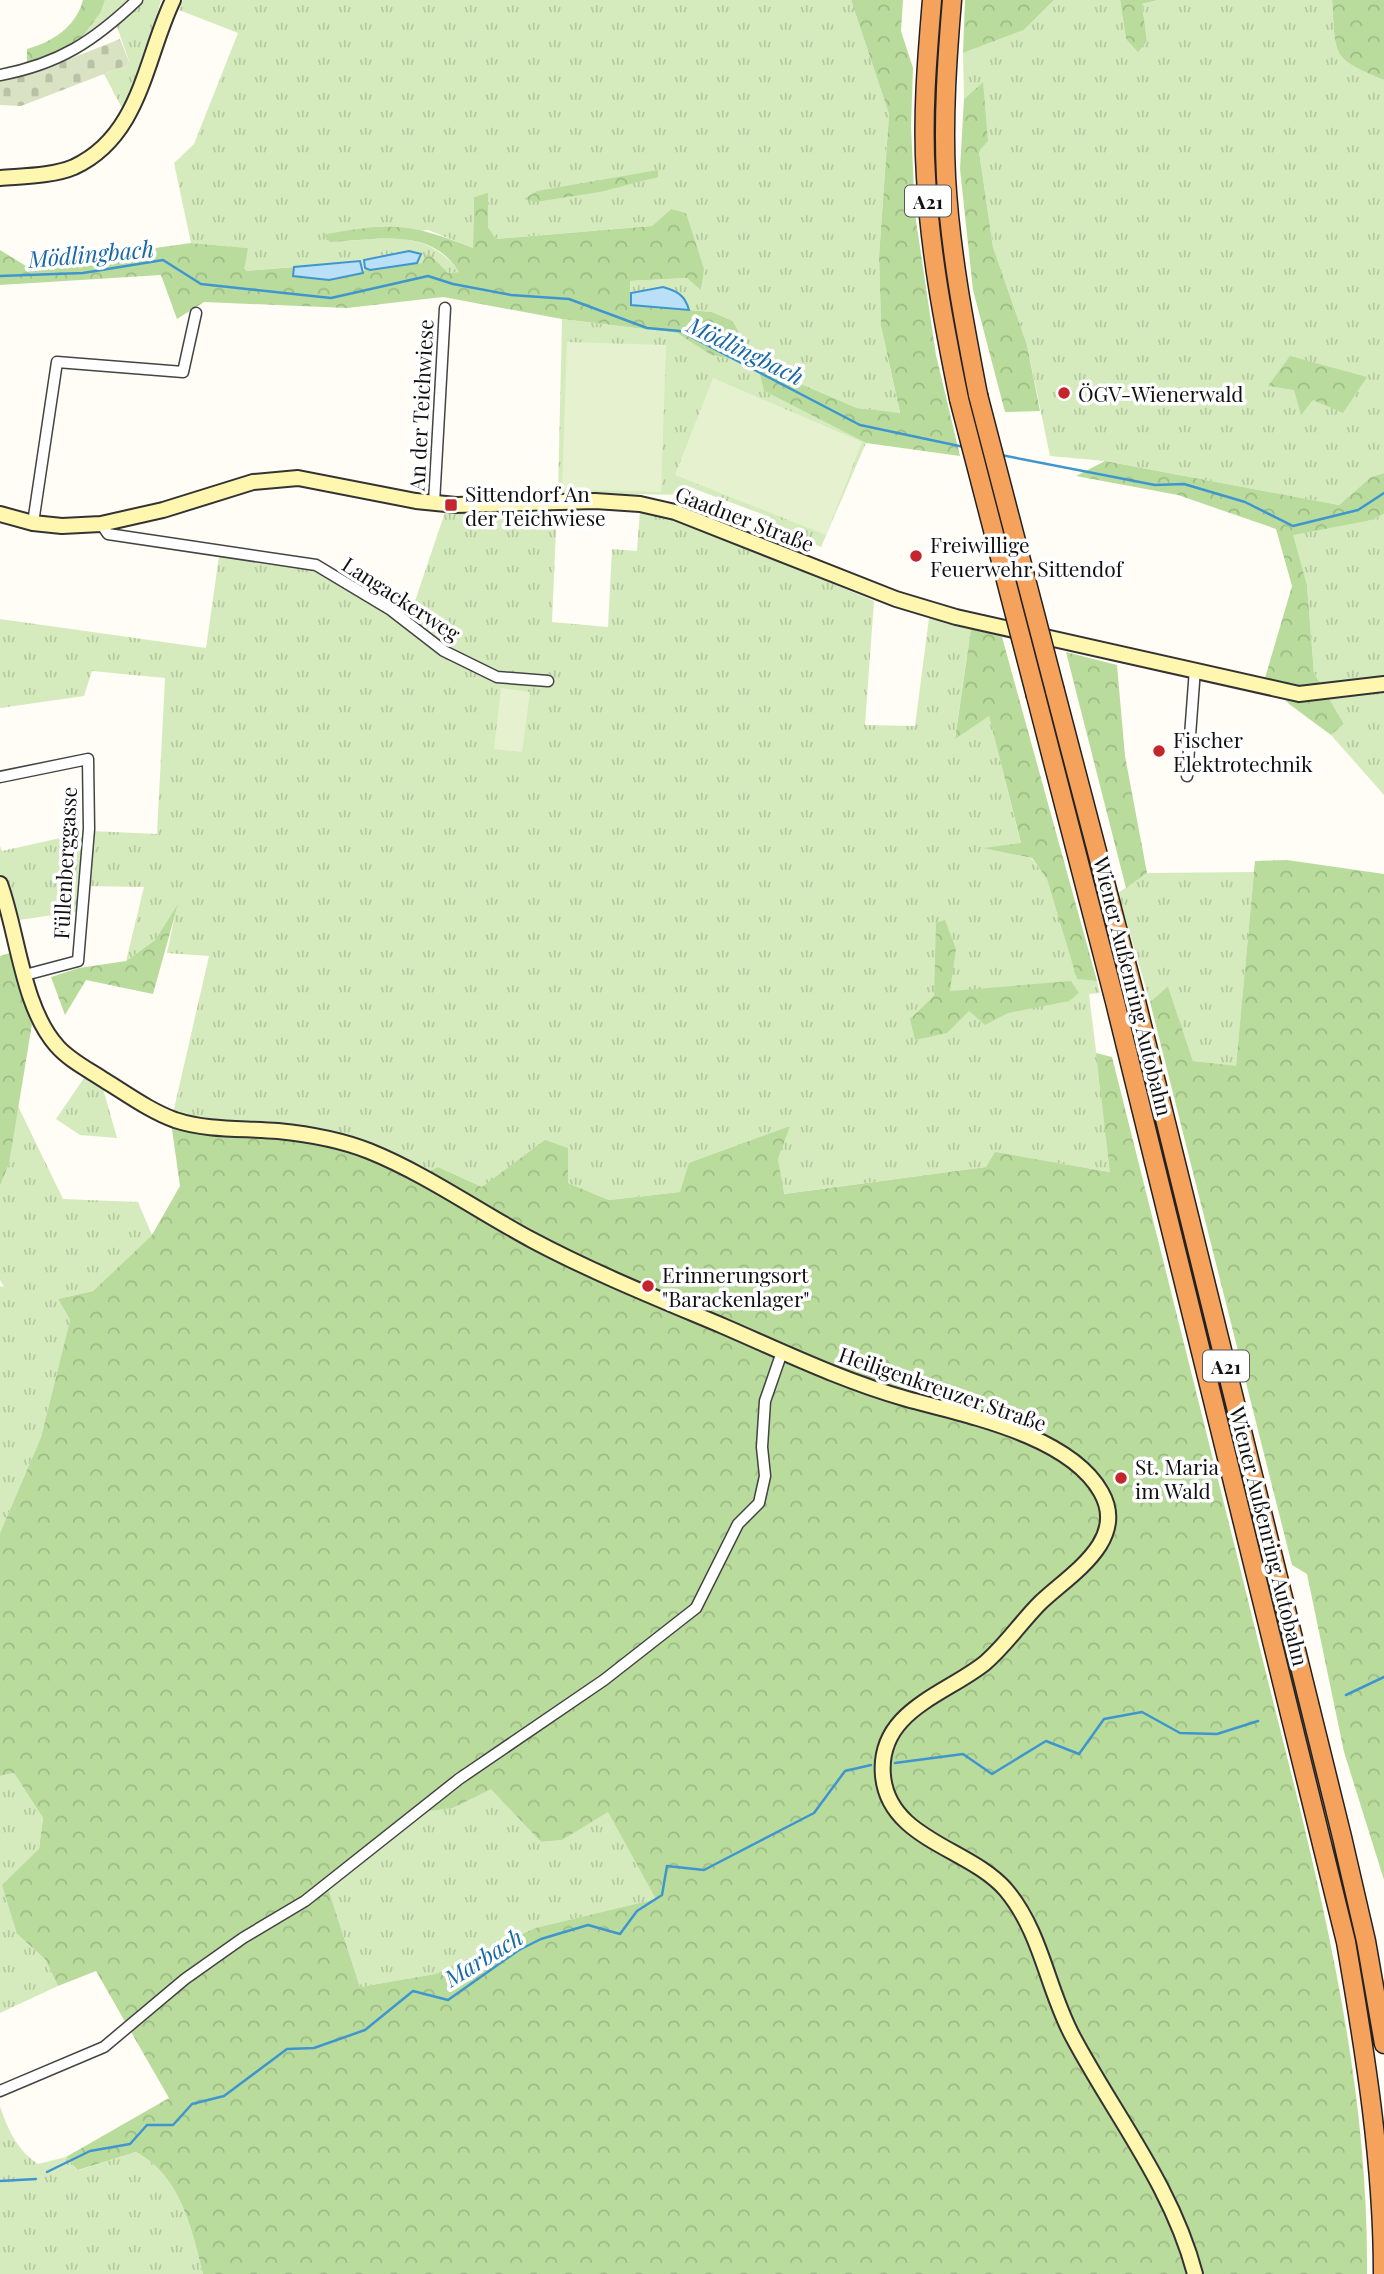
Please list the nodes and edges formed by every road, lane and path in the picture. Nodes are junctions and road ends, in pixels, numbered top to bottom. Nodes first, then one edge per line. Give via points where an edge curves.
1 (136, 0) edge
2 (173, 0) edge
3 (932, 0) edge
4 (952, 0) edge
5 (0, 75) edge
6 (0, 178) edge
7 (445, 308) dead end
8 (196, 313) dead end
9 (434, 503) junction
10 (0, 514) edge
11 (33, 523) junction
12 (104, 529) junction
13 (1195, 669) junction
14 (548, 681) dead end
15 (1384, 684) edge
16 (1187, 776) dead end
17 (0, 777) edge
18 (0, 884) edge
19 (25, 975) junction
20 (782, 1352) junction
21 (1384, 2044) edge
22 (0, 2091) edge
23 (1195, 2274) edge
24 (1383, 2274) edge

1 - 5 street via 79,48 59,59
2 - 6 main road via 140,92 116,132 95,154 73,168
3 - 24 highway, Wiener Außenring Autobahn / A21, bridge via 925,73 926,176 937,287 959,399 1115,1002 1346,1942 1378,2151
4 - 21 highway, Wiener Außenring Autobahn / A21, bridge via 945,77 946,178 957,282 978,395 1141,1023 1342,1837
7 - 9 street, An der Teichwiese
8 - 11 street via 183,372 57,362
9 - 12 main road, Gaadner Straße via 298,478 253,482
9 - 13 main road, Gaadner Straße via 640,504 675,512 920,607
10 - 11 main road, Gaadner Straße
11 - 12 main road, Gaadner Straße
12 - 14 street, Langackerweg via 316,565 391,610 444,651 496,677
13 - 15 main road, Gaadner Straße via 1299,694
13 - 16 street
17 - 19 street, Füllenberggasse via 88,758 89,829 78,961
18 - 19 main road, Heiligenkreuzer Straße
19 - 20 main road, Heiligenkreuzer Straße via 36,1018 59,1049 150,1108 201,1126 278,1131 367,1150 595,1271
20 - 22 street via 765,1401 765,1476 759,1503 738,1524 696,1608 604,1680 459,1779 305,1901 185,1979 104,2047
20 - 23 main road, Heiligenkreuzer Straße via 873,1389 1042,1442 1076,1463 1103,1494 1108,1519 1097,1553 1039,1604 981,1666 904,1716 890,1737 883,1782 904,1821 1000,1883 1024,1914 1070,2032 1158,2179

